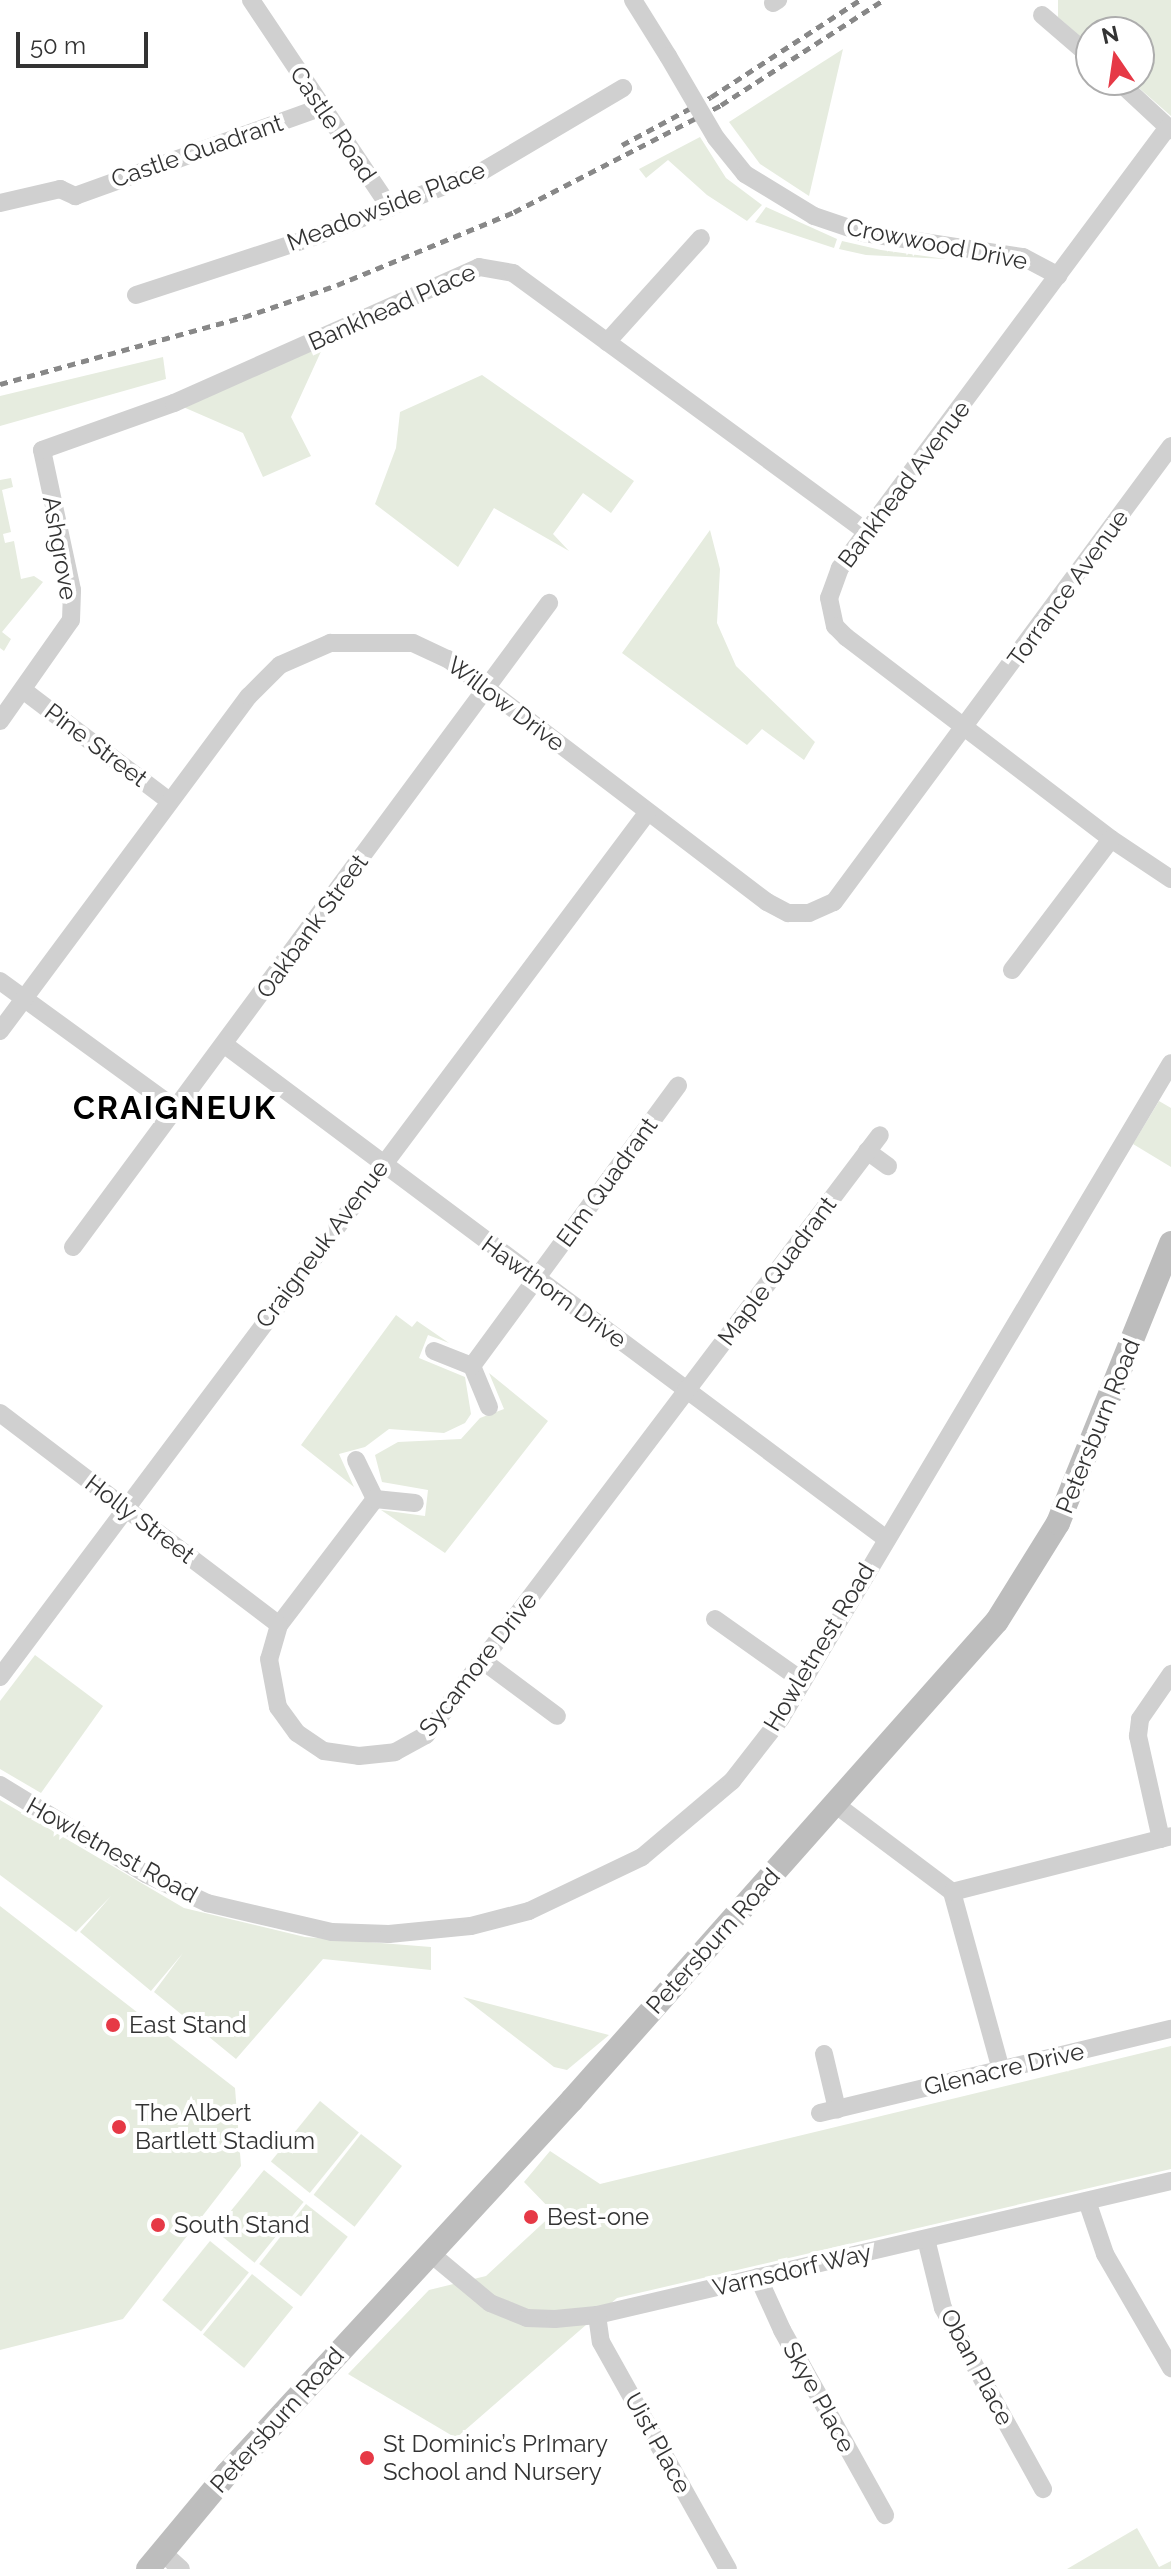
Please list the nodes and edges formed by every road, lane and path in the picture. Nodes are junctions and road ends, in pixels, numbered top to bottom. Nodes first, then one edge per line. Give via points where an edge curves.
1 (251, 0) edge
2 (633, 0) edge
3 (1042, 15) dead end
4 (1075, 43) edge
5 (623, 88) dead end
6 (1134, 96) edge
7 (320, 108) junction
8 (1169, 128) edge
9 (0, 203) edge
10 (390, 208) junction
11 (701, 238) dead end
12 (1058, 276) junction
13 (136, 295) dead end
14 (607, 342) junction
15 (1171, 446) edge
16 (42, 450) joint
17 (868, 533) junction
18 (549, 603) dead end
19 (488, 686) junction
20 (23, 690) junction
21 (0, 721) edge
22 (965, 730) junction
23 (169, 801) junction
24 (647, 813) junction
25 (1111, 839) junction
26 (1171, 879) edge
27 (1012, 970) dead end
28 (0, 981) edge
29 (23, 999) junction
30 (0, 1031) edge
31 (225, 1045) junction
32 (1171, 1063) edge
33 (678, 1086) dead end
34 (175, 1108) junction
35 (880, 1135) dead end
36 (867, 1151) junction
37 (381, 1164) junction
38 (888, 1166) dead end
39 (1171, 1243) edge
40 (73, 1247) dead end
41 (536, 1278) junction
42 (434, 1351) dead end
43 (472, 1366) junction
44 (687, 1390) junction
45 (489, 1407) dead end
46 (0, 1413) edge
47 (356, 1460) dead end
48 (375, 1499) junction
49 (415, 1503) dead end
50 (126, 1508) junction
51 (885, 1538) junction
52 (715, 1619) dead end
53 (279, 1625) junction
54 (483, 1661) junction
55 (1171, 1674) edge
56 (0, 1677) edge
57 (801, 1680) junction
58 (557, 1716) dead end
59 (0, 1785) edge
60 (835, 1804) junction
61 (1166, 1838) edge
62 (952, 1892) junction
63 (1171, 2029) edge
64 (824, 2054) dead end
65 (1001, 2070) junction
66 (1171, 2181) edge
67 (1087, 2201) junction
68 (926, 2239) junction
69 (430, 2253) junction
70 (758, 2277) junction
71 (597, 2315) junction
72 (1171, 2368) edge
73 (1043, 2489) dead end
74 (885, 2515) dead end
75 (155, 2561) edge
76 (181, 2569) edge
77 (728, 2569) edge

1 - 7 street, Castle Road
2 - 12 street, Crowwood Drive, bridge via 716,138 745,174 814,216 864,233 1023,257
3 - 4 street
5 - 10 street, Meadowside Place via 481,172
6 - 8 street
7 - 9 street, Castle Quadrant via 75,196 60,189
7 - 10 street, Castle Road
8 - 12 street, Bankhead Avenue
10 - 13 street, Meadowside Place
11 - 14 street
12 - 17 street, Bankhead Avenue
14 - 16 street, Bankhead Place via 513,273 479,267 174,403
14 - 17 street, Bankhead Place
15 - 22 street, Torrance Avenue
16 - 20 street, Ashgrove via 72,590 71,620
17 - 22 street, Bankhead Avenue via 832,582 829,612 835,626
18 - 19 street, Oakbank Street
19 - 23 street, Willow Drive via 413,643 330,643 280,665 249,696
19 - 24 street, Willow Drive
19 - 31 street, Oakbank Street
20 - 21 street, Ashgrove
20 - 23 street, Pine Street
22 - 24 street, Willow Drive via 834,902 809,913 788,913 767,902
22 - 25 street, Bankhead Avenue
23 - 29 street, Willow Drive
24 - 37 street, Craigneuk Avenue
25 - 26 street, Bankhead Avenue
25 - 27 street
28 - 29 street
29 - 30 street, Willow Drive
29 - 34 street
31 - 34 street, Oakbank Street
31 - 37 street, Hawthorn Drive
32 - 51 street, Howletnest Road
33 - 41 street, Elm Quadrant
34 - 40 street, Oakbank Street
35 - 36 street, Maple Quadrant
36 - 38 street
36 - 44 street, Maple Quadrant
37 - 41 street, Hawthorn Drive
37 - 50 street, Craigneuk Avenue
39 - 60 main road, Petersburn Road via 1043,1552 975,1649
41 - 43 street, Elm Quadrant
41 - 44 street, Hawthorn Drive
42 - 43 street
43 - 45 street
44 - 51 street, Hawthorn Drive
44 - 54 street, Sycamore Drive
46 - 50 street, Holly Street
47 - 48 street
48 - 49 street
48 - 53 street
50 - 53 street, Holly Street
50 - 56 street, Craigneuk Avenue
51 - 57 street, Howletnest Road
52 - 57 street
53 - 54 street, Sycamore Drive via 269,1659 278,1707 309,1743 342,1755 379,1755 410,1747 426,1735
54 - 58 street
55 - 61 street via 1140,1719 1138,1736
57 - 59 street, Howletnest Road via 781,1718 732,1781 642,1857 529,1911 442,1932 332,1932 207,1903 146,1874
60 - 62 street
60 - 69 main road, Petersburn Road
61 - 62 street
62 - 65 street
63 - 65 street, Glenacre Drive
64 - 65 street, Glenacre Drive via 828,2111
66 - 67 street, Varnsdorf Way
67 - 68 street, Varnsdorf Way
67 - 72 street via 1105,2254
68 - 70 street, Varnsdorf Way
68 - 73 street, Oban Place via 943,2308
69 - 71 street, Varnsdorf Way via 478,2294 513,2313 543,2320
69 - 75 main road, Petersburn Road via 227,2474
70 - 71 street, Varnsdorf Way
70 - 74 street, Skye Place
71 - 77 street, Uist Place via 601,2342
75 - 76 street

